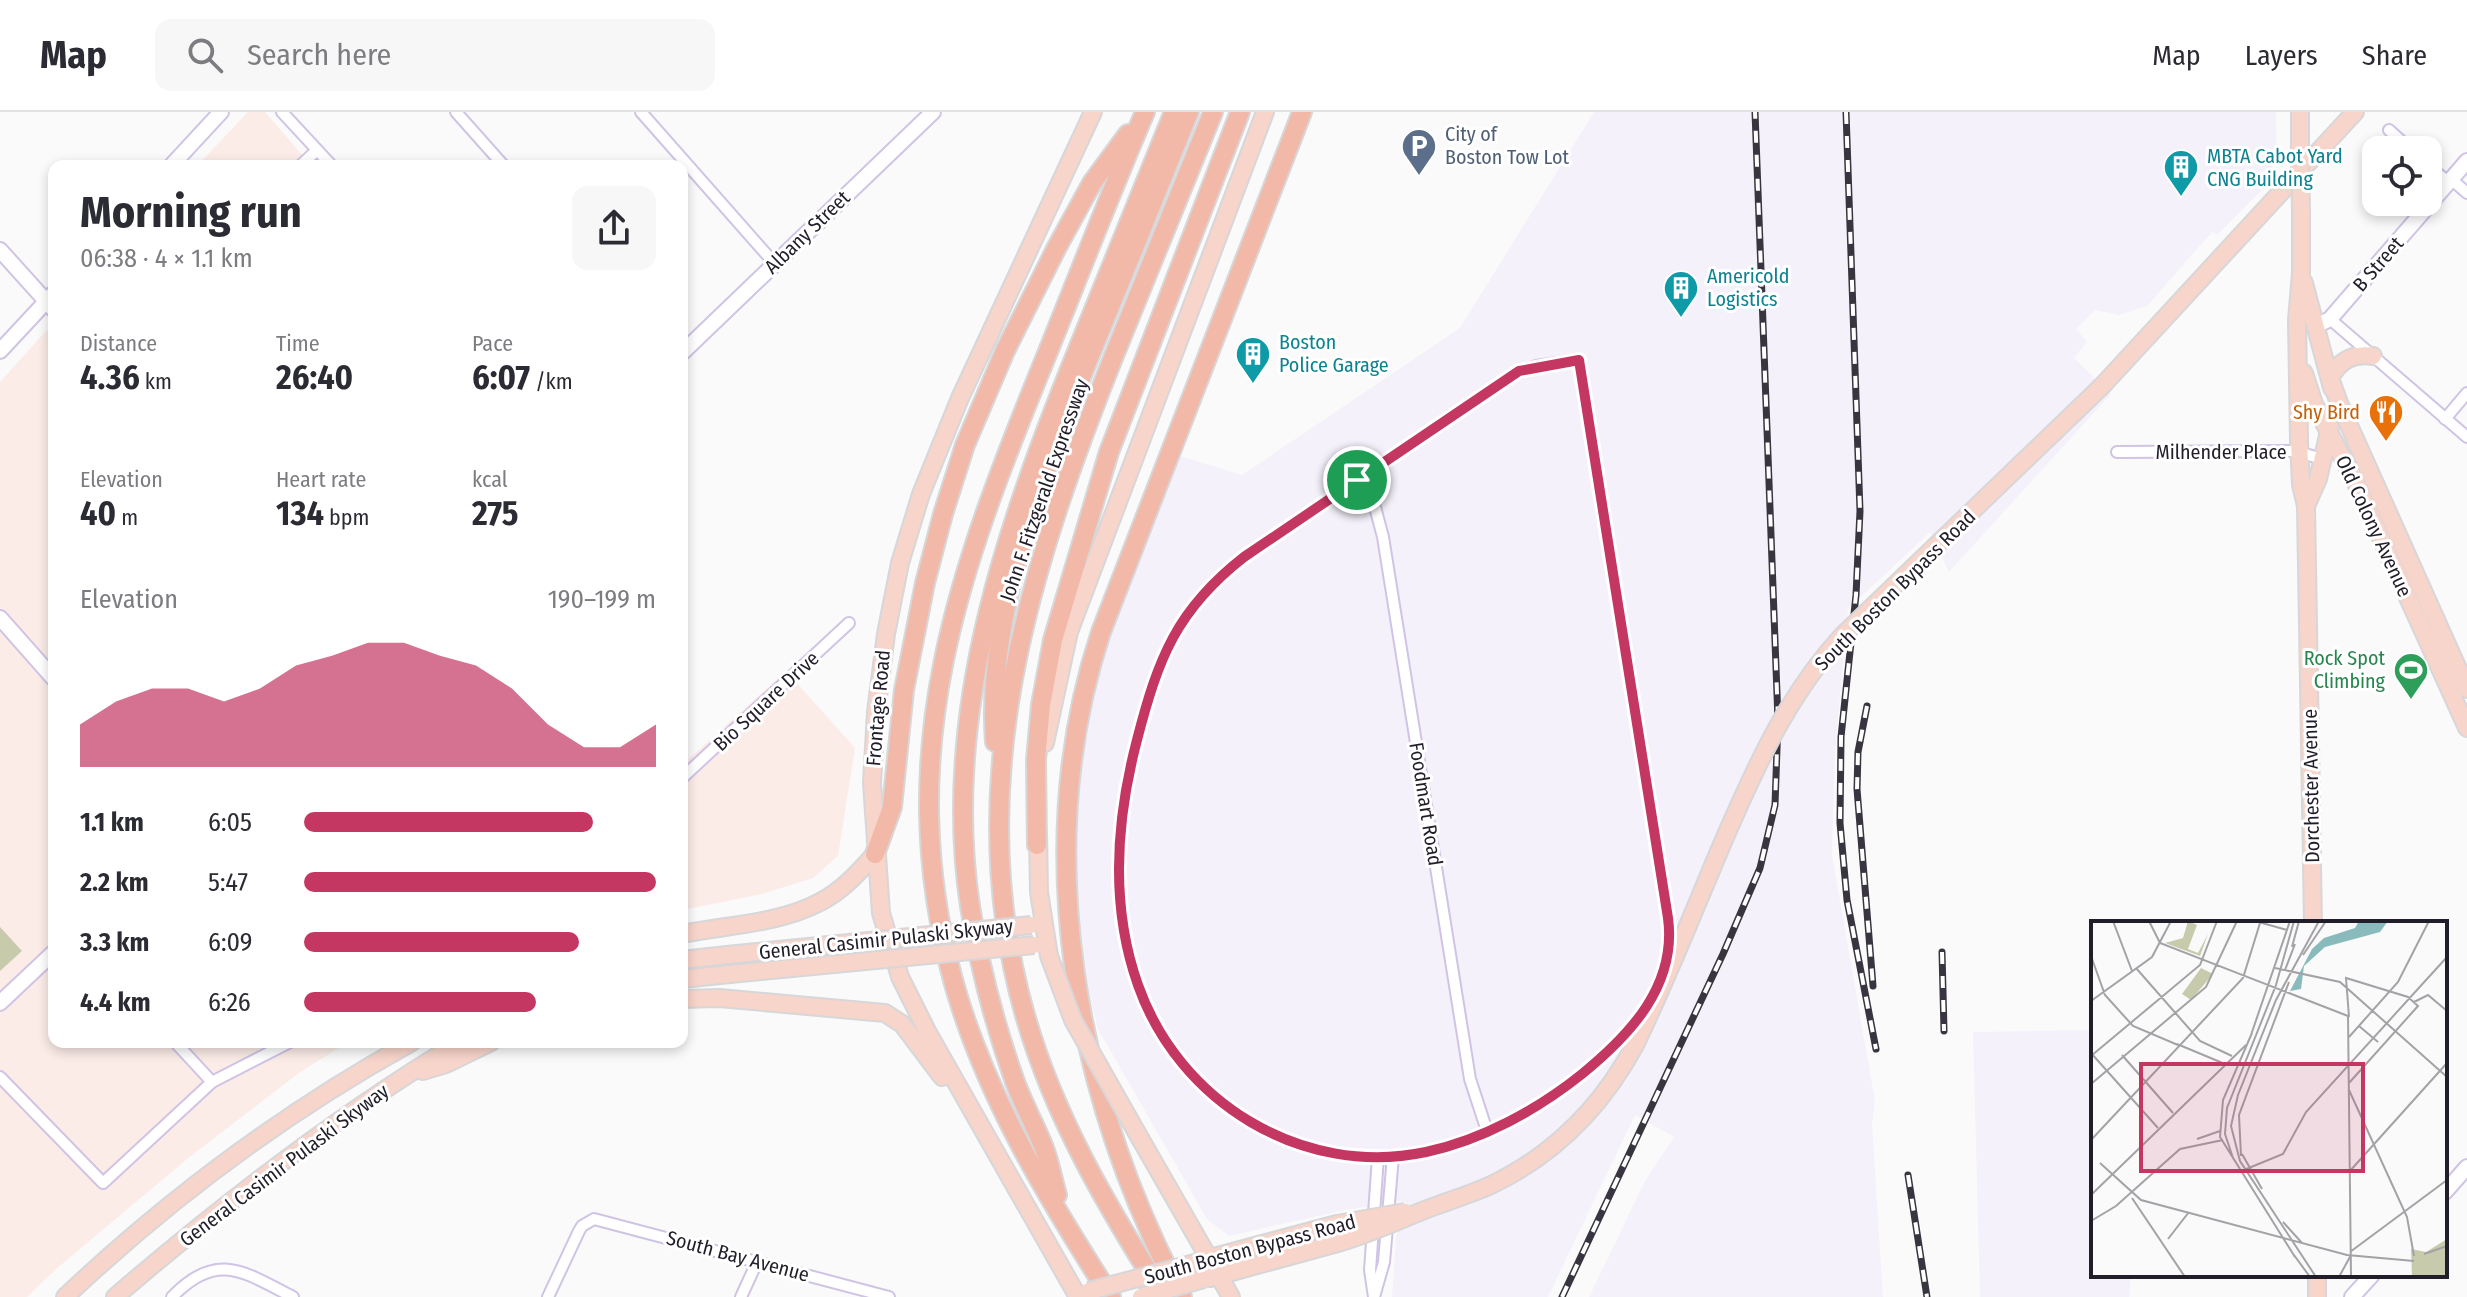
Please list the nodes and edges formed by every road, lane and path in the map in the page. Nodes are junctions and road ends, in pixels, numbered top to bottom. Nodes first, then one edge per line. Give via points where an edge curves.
1 (221, 112) edge
2 (282, 112) edge
3 (456, 112) edge
4 (641, 112) edge
5 (933, 112) edge
6 (1093, 112) edge
7 (1144, 112) edge
8 (1174, 112) edge
9 (1189, 112) edge
10 (1213, 112) edge
11 (1240, 112) edge
12 (1265, 112) edge
13 (1302, 112) edge
14 (2300, 112) edge
15 (2355, 112) edge
16 (2389, 130) dead end
17 (2396, 136) edge
18 (317, 150) junction
19 (177, 160) edge
20 (306, 160) edge
21 (326, 160) edge
22 (499, 160) edge
23 (683, 160) edge
24 (2467, 161) edge
25 (688, 165) edge
26 (2442, 175) edge
27 (2450, 181) junction
28 (2467, 193) edge
29 (0, 250) edge
30 (775, 264) junction
31 (2301, 273) junction
32 (48, 297) edge
33 (48, 305) edge
34 (2297, 320) junction
35 (2323, 322) junction
36 (688, 347) edge
37 (0, 351) edge
38 (2373, 356) junction
39 (2330, 378) junction
40 (2467, 393) edge
41 (2445, 419) junction
42 (2329, 430) junction
43 (2467, 437) edge
44 (2117, 452) dead end
45 (2299, 452) junction
46 (2322, 459) junction
47 (1357, 480) junction
48 (2306, 506) junction
49 (0, 618) edge
50 (849, 623) dead end
51 (48, 672) edge
52 (2460, 680) edge
53 (2467, 728) edge
54 (688, 772) edge
55 (999, 804) junction
56 (1037, 845) junction
57 (875, 854) junction
58 (2313, 921) edge
59 (688, 933) edge
60 (1040, 938) junction
61 (48, 958) edge
62 (688, 959) edge
63 (688, 978) edge
64 (688, 999) edge
65 (0, 1003) edge
66 (181, 1048) edge
67 (278, 1048) edge
68 (383, 1048) edge
69 (402, 1048) edge
70 (450, 1048) edge
71 (479, 1048) edge
72 (0, 1077) edge
73 (402, 1078) junction
74 (212, 1082) junction
75 (327, 1093) junction
76 (1487, 1131) junction
77 (986, 1132) junction
78 (1393, 1156) junction
79 (1378, 1157) junction
80 (2467, 1167) edge
81 (2447, 1190) edge
82 (1423, 1211) junction
83 (1063, 1220) junction
84 (1202, 1261) junction
85 (757, 1262) junction
86 (2370, 1277) edge
87 (1212, 1278) junction
88 (1082, 1295) edge
89 (65, 1297) edge
90 (115, 1297) edge
91 (172, 1297) edge
92 (293, 1297) edge
93 (548, 1297) edge
94 (741, 1297) edge
95 (889, 1297) edge
96 (1111, 1297) edge
97 (1141, 1297) edge
98 (1164, 1297) edge
99 (1182, 1297) edge
100 (1231, 1297) edge
101 (2352, 1297) edge

1 - 19 main road
2 - 18 street
3 - 22 street
4 - 23 street
5 - 30 main road, Albany Street
6 - 57 main road, Frontage Road via 960,398 914,515 895,582 879,682 872,783
7 - 57 highway via 1092,183 1057,247 965,445 919,606 892,807
7 - 83 highway via 983,514 953,616 931,746 931,863 954,981 996,1093
8 - 83 highway via 1017,508 984,629 967,739 963,832 972,919 1000,1034 1043,1146
9 - 55 highway via 1066,414 1028,525 1007,606 992,702
10 - 55 highway, John F. Fitzgerald Expressway via 1093,409 1044,546 1015,663
11 - 56 highway via 1109,452 1057,626 1037,746
12 - 56 main road via 1069,632 1047,729
13 - 99 highway via 1101,632 1081,702 1067,795 1067,891 1079,989 1102,1098 1130,1183
14 - 31 main road, Dorchester Avenue, bridge
15 - 82 main road, South Boston Bypass Road, bridge via 2102,386 1842,636 1806,679 1744,792 1639,1037 1596,1104 1555,1145 1523,1167
16 - 17 street
18 - 20 street
18 - 21 street
24 - 27 main road, B Street
25 - 30 street
26 - 27 street
27 - 28 street
27 - 35 main road, B Street
29 - 32 main road
30 - 36 main road, Albany Street
31 - 34 main road, Dorchester Avenue
31 - 35 main road, Dorchester Avenue
33 - 37 main road
34 - 42 main road, Old Colony Avenue via 2308,389
34 - 45 main road, Dorchester Avenue
35 - 38 street
35 - 39 main road, Dorchester Avenue
38 - 39 main road via 2347,358
38 - 41 street
39 - 42 main road, Dorchester Avenue
39 - 52 main road, Old Colony Avenue
40 - 41 street
41 - 43 street
42 - 46 main road, Dorchester Avenue
42 - 52 main road, Old Colony Avenue
44 - 45 street, Milhender Place
45 - 46 street, Milhender Place
45 - 48 main road, Dorchester Avenue
46 - 48 main road, Dorchester Avenue
47 - 76 street, Foodmart Road via 1381,527 1470,1079
47 - 76 street via 1519,371 1579,360 1670,949 1648,1004 1606,1053 1546,1100
47 - 79 street via 1220,576 1175,632 1152,683 1127,780 1119,874 1126,940 1138,986 1158,1029 1195,1080 1228,1109 1269,1133 1321,1150
48 - 58 main road, Dorchester Avenue
49 - 51 main road
50 - 54 street, Bio Square Drive
52 - 53 main road, Old Colony Avenue
55 - 98 highway, John F. Fitzgerald Expressway via 1008,942 1037,1052 1090,1174
56 - 60 main road
57 - 59 main road via 840,890 819,903
57 - 77 main road, Frontage Road via 883,924 900,977
60 - 62 main road, General Casimir Pulaski Skyway, bridge
60 - 63 main road, General Casimir Pulaski Skyway, bridge
60 - 84 main road, bridge via 1073,1020
61 - 65 main road
64 - 77 main road via 873,1011 894,1018
66 - 74 street
67 - 74 street
68 - 75 main road
69 - 75 main road, General Casimir Pulaski Skyway
70 - 73 main road, General Casimir Pulaski Skyway
71 - 73 main road
72 - 74 street via 103,1183
73 - 90 main road, General Casimir Pulaski Skyway via 240,1195
75 - 89 main road, General Casimir Pulaski Skyway via 208,1177
76 - 78 street via 1438,1149
77 - 88 main road, Frontage Road
78 - 79 street
78 - 79 street via 1384,1262 1374,1297 1370,1270
80 - 81 main road
82 - 84 main road, South Boston Bypass Road, bridge via 1337,1224
82 - 87 main road, South Boston Bypass Road, bridge via 1341,1242
83 - 96 highway
84 - 87 main road
84 - 88 main road, South Boston Bypass Road, bridge
85 - 93 street, South Bay Avenue via 601,1219 579,1231
85 - 94 street
85 - 95 street, South Bay Avenue
86 - 101 main road
87 - 97 main road, South Boston Bypass Road, bridge
87 - 100 main road
91 - 92 street via 215,1268 244,1272

